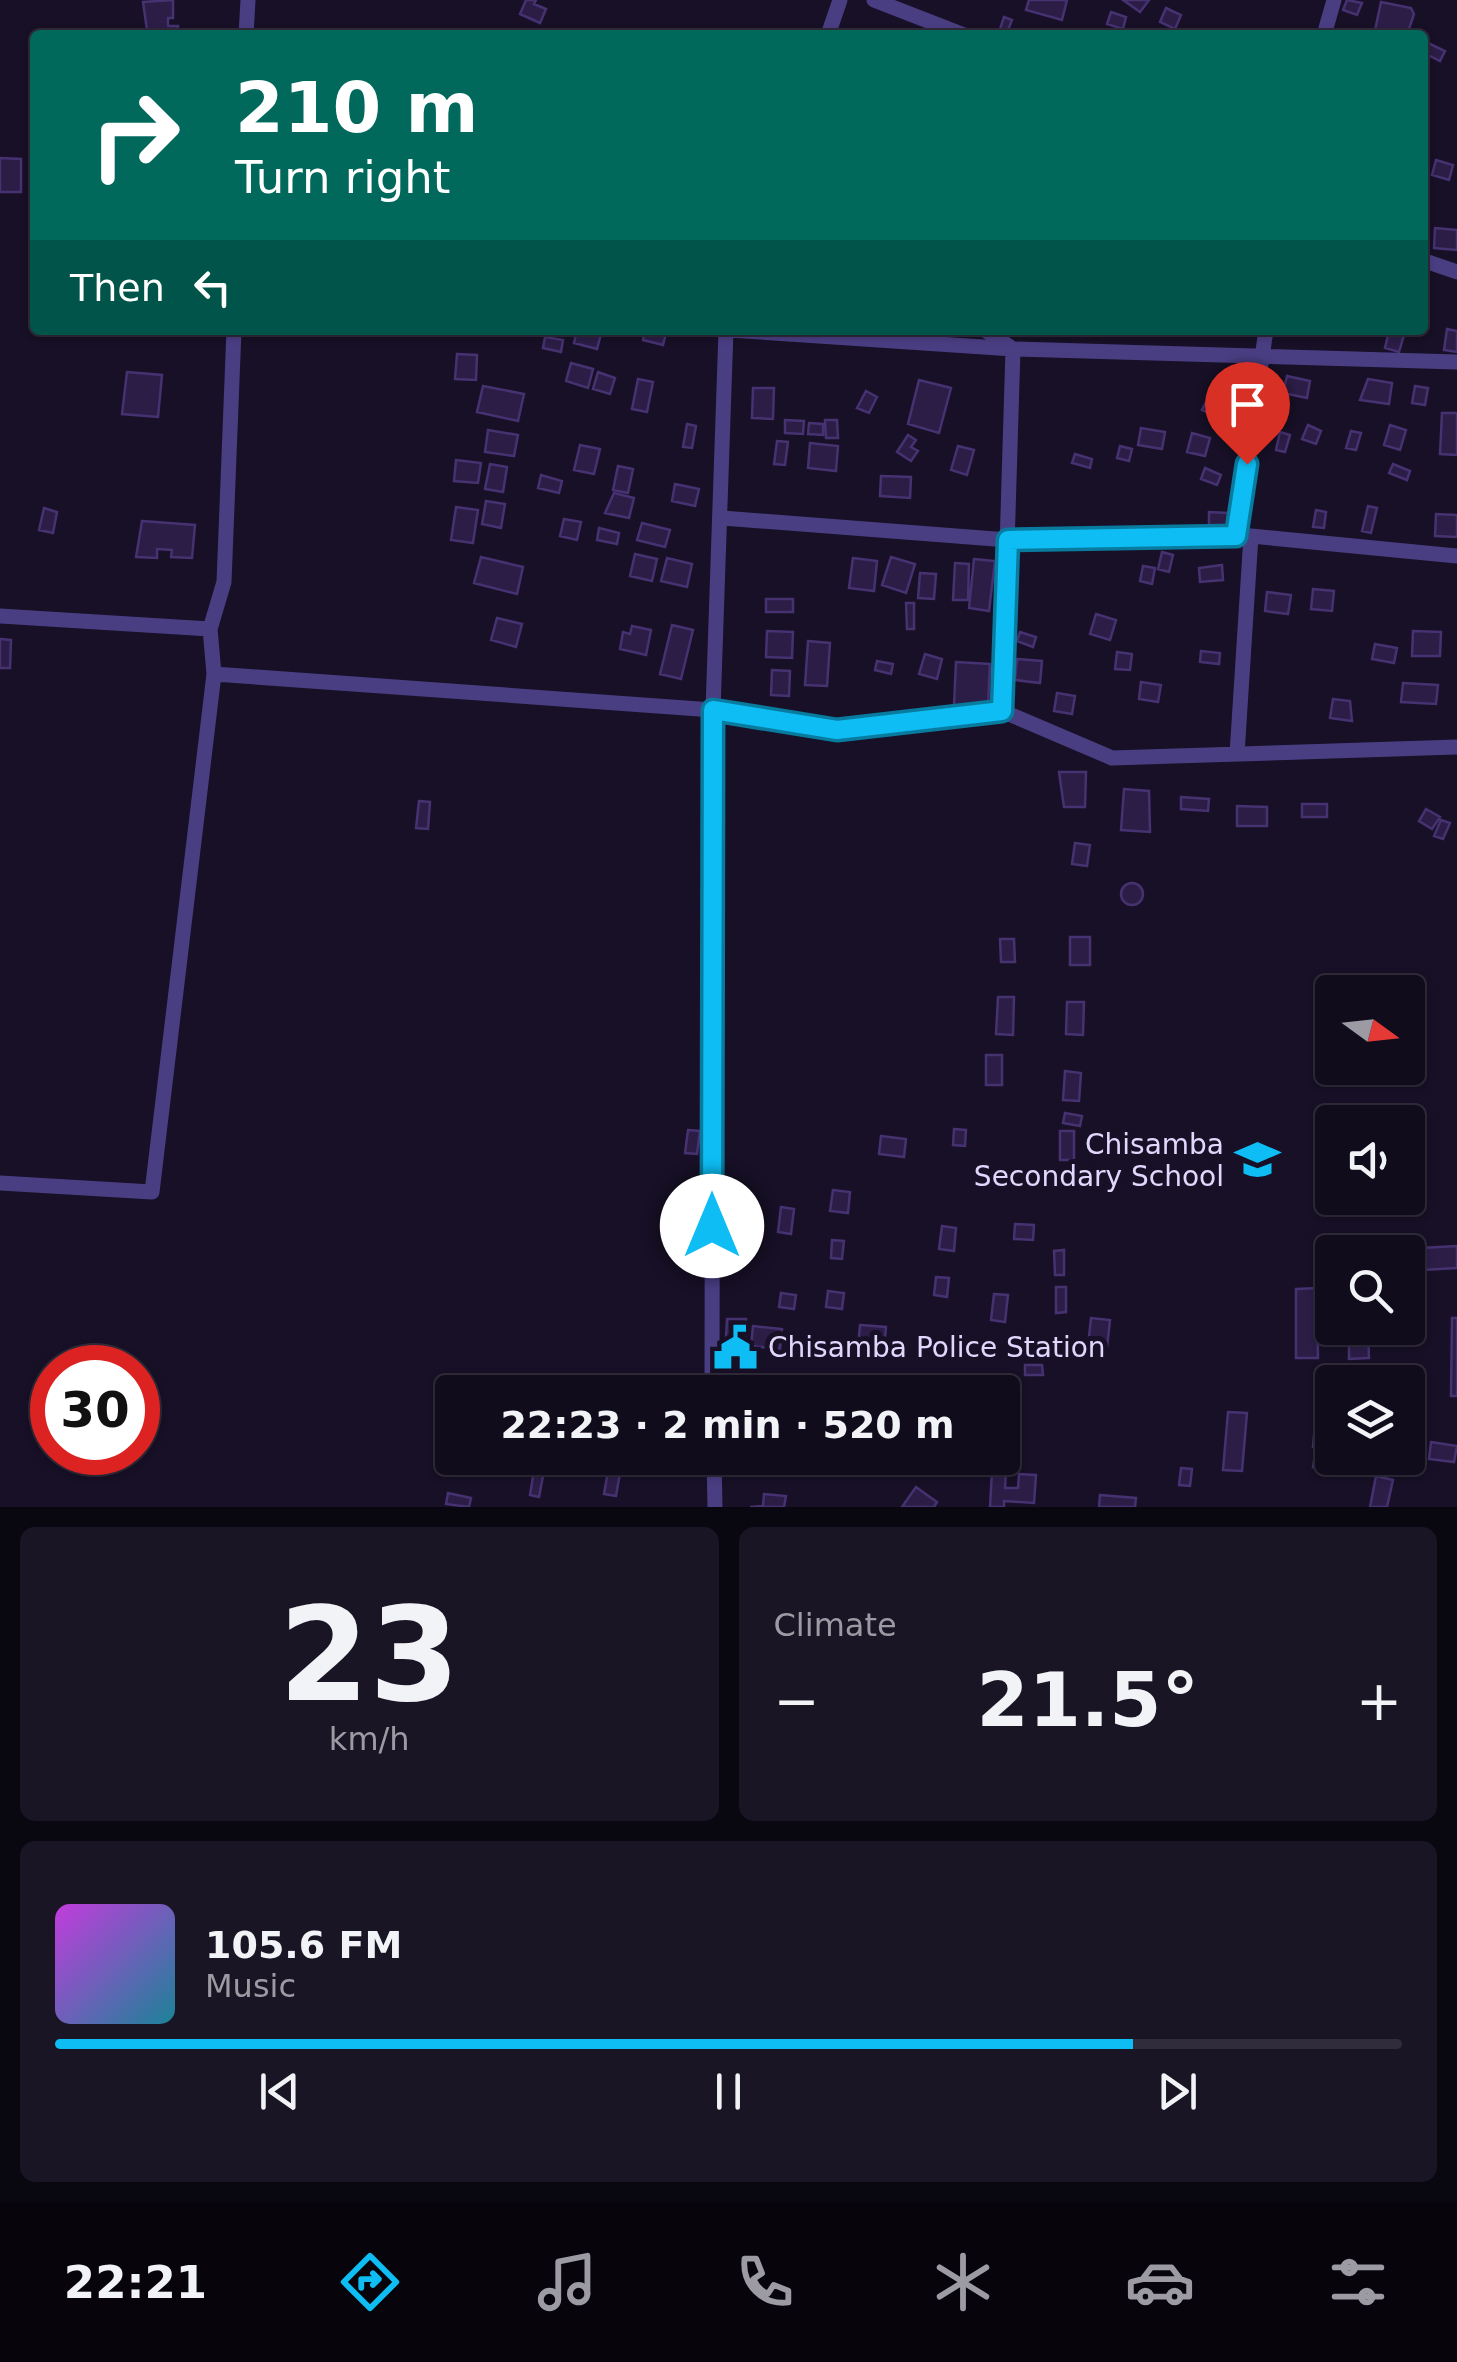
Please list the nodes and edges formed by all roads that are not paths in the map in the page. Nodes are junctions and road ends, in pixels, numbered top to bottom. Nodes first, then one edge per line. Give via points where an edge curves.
1 (248, 0) edge
2 (840, 0) edge
3 (874, 0) edge
4 (1334, 0) edge
5 (246, 30) edge
6 (830, 30) edge
7 (946, 30) edge
8 (1325, 30) edge
9 (1428, 262) edge
10 (1457, 272) edge
11 (234, 335) edge
12 (728, 335) edge
13 (799, 335) edge
14 (993, 335) edge
15 (1266, 335) edge
16 (1013, 350) junction
17 (1264, 355) junction
18 (1457, 362) edge
19 (722, 518) junction
20 (1244, 536) junction
21 (1008, 540) junction
22 (1457, 556) edge
23 (0, 616) edge
24 (210, 629) junction
25 (214, 674) junction
26 (713, 710) junction
27 (1002, 711) junction
28 (1457, 747) edge
29 (1237, 754) junction
30 (0, 1183) edge
31 (712, 1375) edge
32 (715, 1475) edge
33 (716, 1507) edge

1 - 5 street
2 - 6 street
3 - 7 street
4 - 8 street
9 - 10 street
11 - 24 street via 224,582
12 - 19 street
13 - 16 street
14 - 16 street
15 - 17 street
16 - 17 street
16 - 21 street
17 - 18 street
17 - 20 street
19 - 21 street
19 - 26 street
20 - 21 street
20 - 22 street
20 - 29 street
21 - 27 street
23 - 24 street
24 - 25 street
25 - 26 street
25 - 30 street via 152,1192
26 - 27 street via 837,730
26 - 31 street
27 - 29 street via 1112,758
28 - 29 street
32 - 33 street

